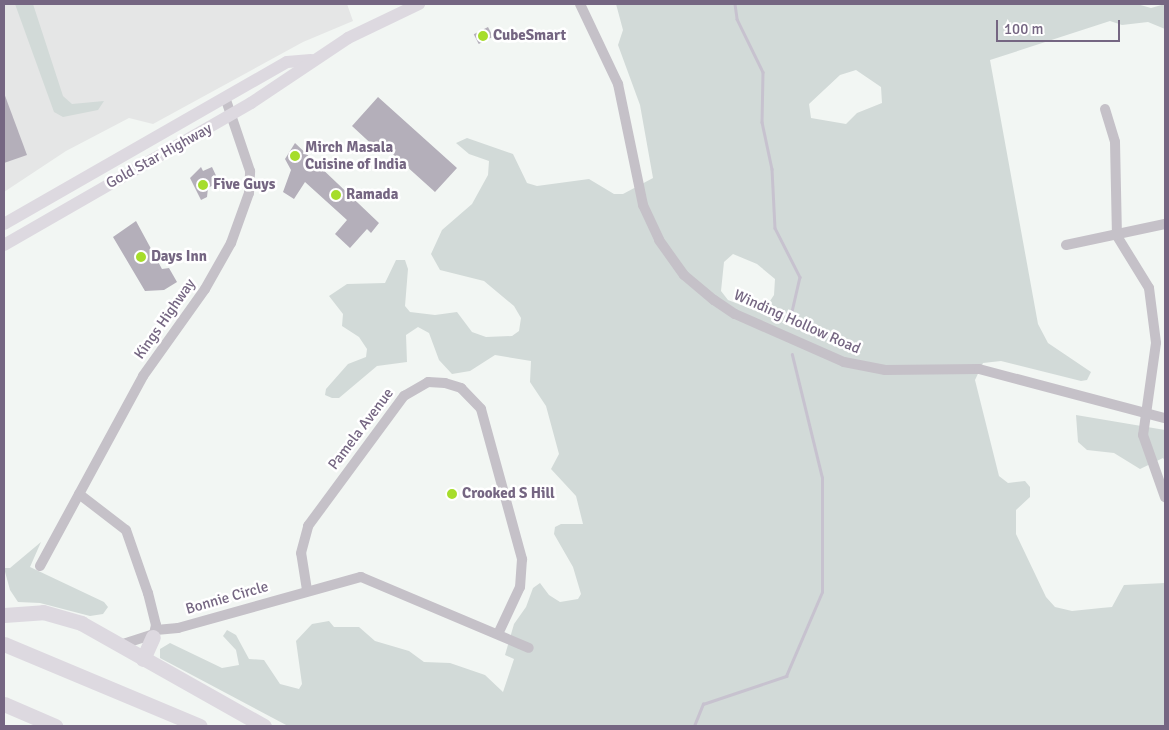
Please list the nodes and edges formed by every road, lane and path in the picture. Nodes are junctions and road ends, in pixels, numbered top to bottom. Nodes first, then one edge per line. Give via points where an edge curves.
1 (419, 4) edge
2 (580, 4) edge
3 (310, 60) junction
4 (225, 98) junction
5 (1105, 109) dead end
6 (232, 114) junction
7 (4, 224) edge
8 (1165, 224) edge
9 (1117, 236) junction
10 (1066, 244) dead end
11 (4, 245) edge
12 (1146, 415) junction
13 (1165, 418) edge
14 (79, 494) junction
15 (1165, 497) edge
16 (40, 566) dead end
17 (307, 590) junction
18 (4, 615) edge
19 (154, 633) junction
20 (498, 634) junction
21 (4, 644) edge
22 (121, 645) junction
23 (529, 648) dead end
24 (143, 658) junction
25 (60, 668) junction
26 (4, 704) edge
27 (55, 726) edge
28 (185, 726) edge
29 (200, 726) edge
30 (264, 726) edge

1 - 3 main road, Gold Star Highway
2 - 12 street, Winding Hollow Road via 618,84 643,205 684,275 714,300 735,314 844,362 885,370 979,369
3 - 4 main road, Gold Star Highway via 287,62
3 - 6 main road, Gold Star Highway via 302,70
4 - 6 street, Kings Highway
4 - 7 main road, Gold Star Highway
5 - 9 street via 1115,142
6 - 11 main road, Gold Star Highway
6 - 14 street, Kings Highway via 247,156 250,180 249,193 231,243 205,289 143,376
8 - 9 street
9 - 10 street
9 - 12 street via 1150,288 1156,343
12 - 13 street, Winding Hollow Road
12 - 15 street via 1143,436
14 - 16 street, Kings Highway
14 - 19 street via 126,530
17 - 19 street, Bonnie Circle
17 - 20 street via 349,578 374,580
17 - 20 street, Pamela Avenue via 302,553 308,526 404,396 428,382 444,383 461,388 481,409 522,559 520,587
18 - 22 highway via 35,612 58,615
19 - 22 street
19 - 24 highway
20 - 23 street
21 - 25 highway
22 - 24 highway
24 - 30 highway
25 - 28 highway
25 - 29 highway
26 - 27 highway

